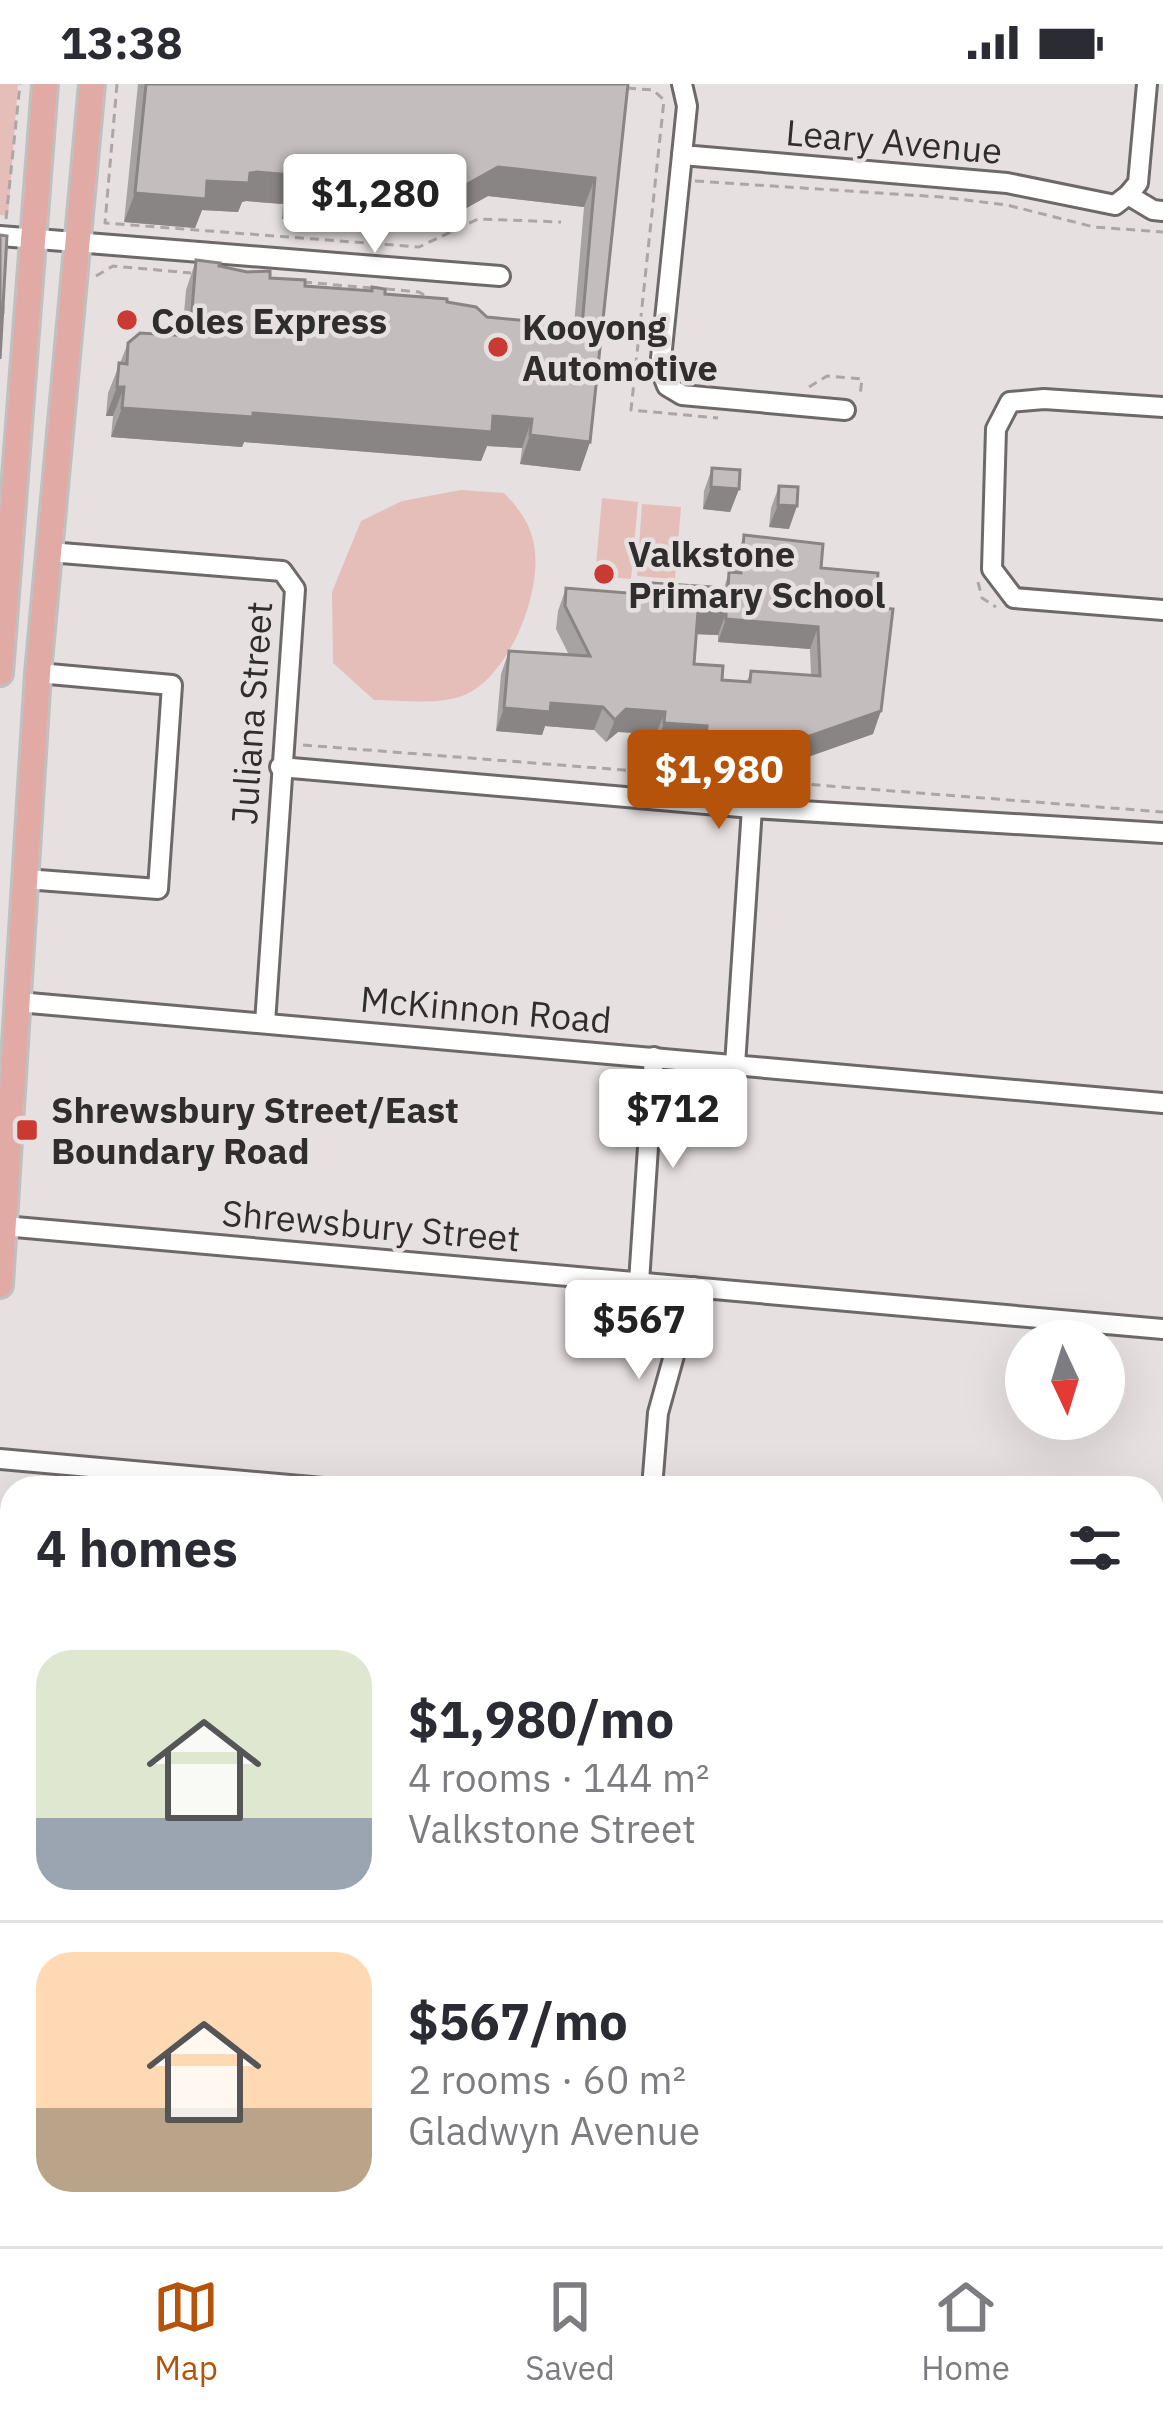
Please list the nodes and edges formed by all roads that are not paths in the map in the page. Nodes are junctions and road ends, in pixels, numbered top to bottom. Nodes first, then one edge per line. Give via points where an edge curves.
1 (45, 84) edge
2 (92, 84) edge
3 (682, 84) edge
4 (1147, 84) edge
5 (682, 155) junction
6 (1128, 195) junction
7 (1163, 211) edge
8 (2, 236) edge
9 (33, 237) junction
10 (76, 241) junction
11 (500, 276) dead end
12 (1163, 407) edge
13 (851, 411) road end
14 (49, 552) junction
15 (1163, 610) edge
16 (0, 673) edge
17 (38, 673) junction
18 (280, 767) junction
19 (752, 808) junction
20 (1163, 833) edge
21 (25, 879) junction
22 (9, 1008) edge
23 (266, 1023) junction
24 (654, 1058) junction
25 (735, 1065) junction
26 (6, 1072) edge
27 (1163, 1103) edge
28 (4, 1226) junction
29 (638, 1282) junction
30 (0, 1285) edge
31 (693, 1287) junction
32 (1163, 1329) edge
33 (0, 1459) edge
34 (189, 1476) edge
35 (653, 1476) edge

1 - 9 main road
2 - 10 main road
3 - 5 street
4 - 6 street via 1138,183
5 - 6 street, Leary Avenue via 1007,183 1115,205
5 - 13 street via 660,368 667,386 682,395
6 - 7 street, Leary Avenue
8 - 9 street
9 - 10 street
9 - 16 main road
10 - 11 street
10 - 14 main road
12 - 15 street via 1010,402 996,429 992,569 1014,598
14 - 17 main road
14 - 18 street, Juliana Street via 282,571 295,589
17 - 21 main road
17 - 21 street via 172,685 158,889
18 - 19 street
18 - 23 street, Juliana Street
19 - 20 street
19 - 25 street
21 - 22 main road
22 - 23 street, McKinnon Road
22 - 26 main road
23 - 24 street, McKinnon Road
24 - 25 street, McKinnon Road
24 - 29 street
25 - 27 street, McKinnon Road
26 - 28 main road
28 - 29 street, Shrewsbury Street
28 - 30 main road
29 - 31 street, Shrewsbury Street
31 - 32 street, Shrewsbury Street
31 - 35 street via 658,1413
33 - 34 street

